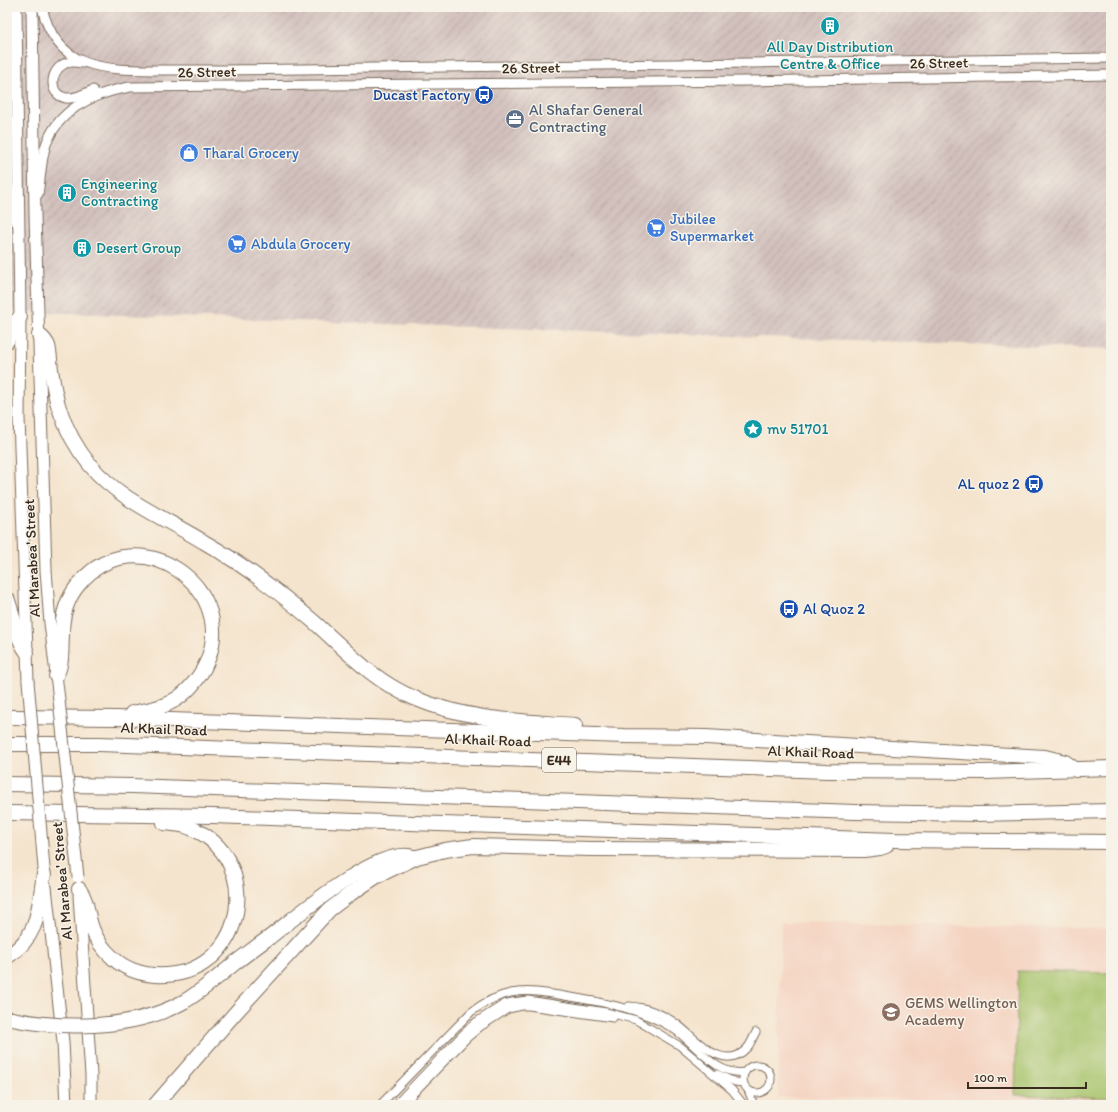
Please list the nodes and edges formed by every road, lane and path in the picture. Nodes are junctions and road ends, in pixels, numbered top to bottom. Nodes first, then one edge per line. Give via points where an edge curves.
1 (10, 7) edge
2 (16, 7) edge
3 (32, 7) edge
4 (42, 7) edge
5 (7, 18) edge
6 (1111, 58) edge
7 (921, 60) junction
8 (85, 63) junction
9 (1111, 75) edge
10 (917, 78) junction
11 (130, 87) junction
12 (7, 187) edge
13 (36, 215) junction
14 (19, 229) junction
15 (20, 317) junction
16 (39, 335) junction
17 (7, 341) edge
18 (7, 598) edge
19 (27, 652) junction
20 (56, 676) junction
21 (7, 717) edge
22 (116, 718) junction
23 (624, 736) junction
24 (7, 744) edge
25 (1111, 768) edge
26 (1076, 770) junction
27 (7, 784) edge
28 (1111, 811) edge
29 (7, 813) edge
30 (134, 814) junction
31 (895, 840) junction
32 (1111, 842) edge
33 (417, 858) junction
34 (44, 871) junction
35 (79, 883) junction
36 (7, 957) edge
37 (625, 1008) junction
38 (7, 1018) edge
39 (641, 1023) junction
40 (756, 1032) dead end
41 (706, 1068) junction
42 (745, 1072) junction
43 (745, 1087) junction
44 (66, 1105) edge
45 (91, 1105) edge
46 (155, 1105) edge
47 (380, 1105) edge
48 (395, 1105) edge
49 (402, 1105) edge
50 (744, 1105) edge
51 (754, 1105) edge

1 - 5 main road
2 - 14 main road, Al Marabea' Street
3 - 13 main road, Al Marabea' Street
4 - 8 street, 26 Street via 50,30 61,46
6 - 7 street, 26 Street
7 - 8 street, 26 Street via 225,70 114,69
7 - 10 street via 916,68
8 - 11 street via 69,62 55,72 53,84 60,95 73,98 101,88
9 - 10 street, 26 Street
10 - 11 street, 26 Street
11 - 13 street, 26 Street via 86,100 56,125 45,148
12 - 14 main road via 11,209
13 - 16 main road, Al Marabea' Street
14 - 15 main road, Al Marabea' Street
15 - 17 highway via 11,327
15 - 19 main road, Al Marabea' Street via 19,418
16 - 20 main road, Al Marabea' Street via 46,570
16 - 23 highway via 48,346 56,396 65,424 79,450 101,477 128,498 205,542 256,576 300,610 372,674 412,698 458,713 603,728
18 - 19 highway via 19,639
19 - 34 main road, Al Marabea' Street, bridge
20 - 22 highway via 61,661 66,607 79,584 88,575 109,561 138,556 169,564 184,573 206,600 211,615 212,647 207,662 190,688 178,697 165,705
20 - 35 main road, Al Marabea' Street, bridge
21 - 22 highway
22 - 23 highway
23 - 26 highway via 722,738 1045,757 1065,762
24 - 26 highway, Al Khail Road / E44 via 100,744 827,770
25 - 26 highway, Al Khail Road / E44
27 - 28 highway via 132,786 855,812 971,814
29 - 30 highway
30 - 31 highway
30 - 35 highway via 145,821 190,827 210,839 225,857 234,878 238,900 234,923 224,943 204,963 174,975 134,971 113,958 98,940 92,929 86,900
31 - 32 highway
31 - 33 highway via 880,848 864,850 473,846
33 - 38 highway, bridge via 394,856 360,872 326,894 197,993 169,1008 148,1016 88,1026 58,1026
33 - 46 highway via 362,885 319,920
34 - 36 highway via 33,929 16,951
34 - 44 main road, Al Marabea' Street via 63,1042
35 - 45 main road, Al Marabea' Street
37 - 40 street via 638,1007 667,1018 710,1051 722,1057 736,1056 742,1052
37 - 42 street via 672,1028 718,1067 731,1072
37 - 47 street via 543,992 527,991 497,997 471,1012
39 - 41 street via 670,1039
39 - 48 street via 635,1019 606,1012 528,1000 504,1004 470,1028
39 - 49 street via 529,1006 508,1009 467,1038
41 - 43 street
41 - 50 street via 732,1090
42 - 43 street
42 - 43 street via 750,1067 758,1065 766,1069 771,1080 769,1087 762,1092 755,1093
43 - 51 street

